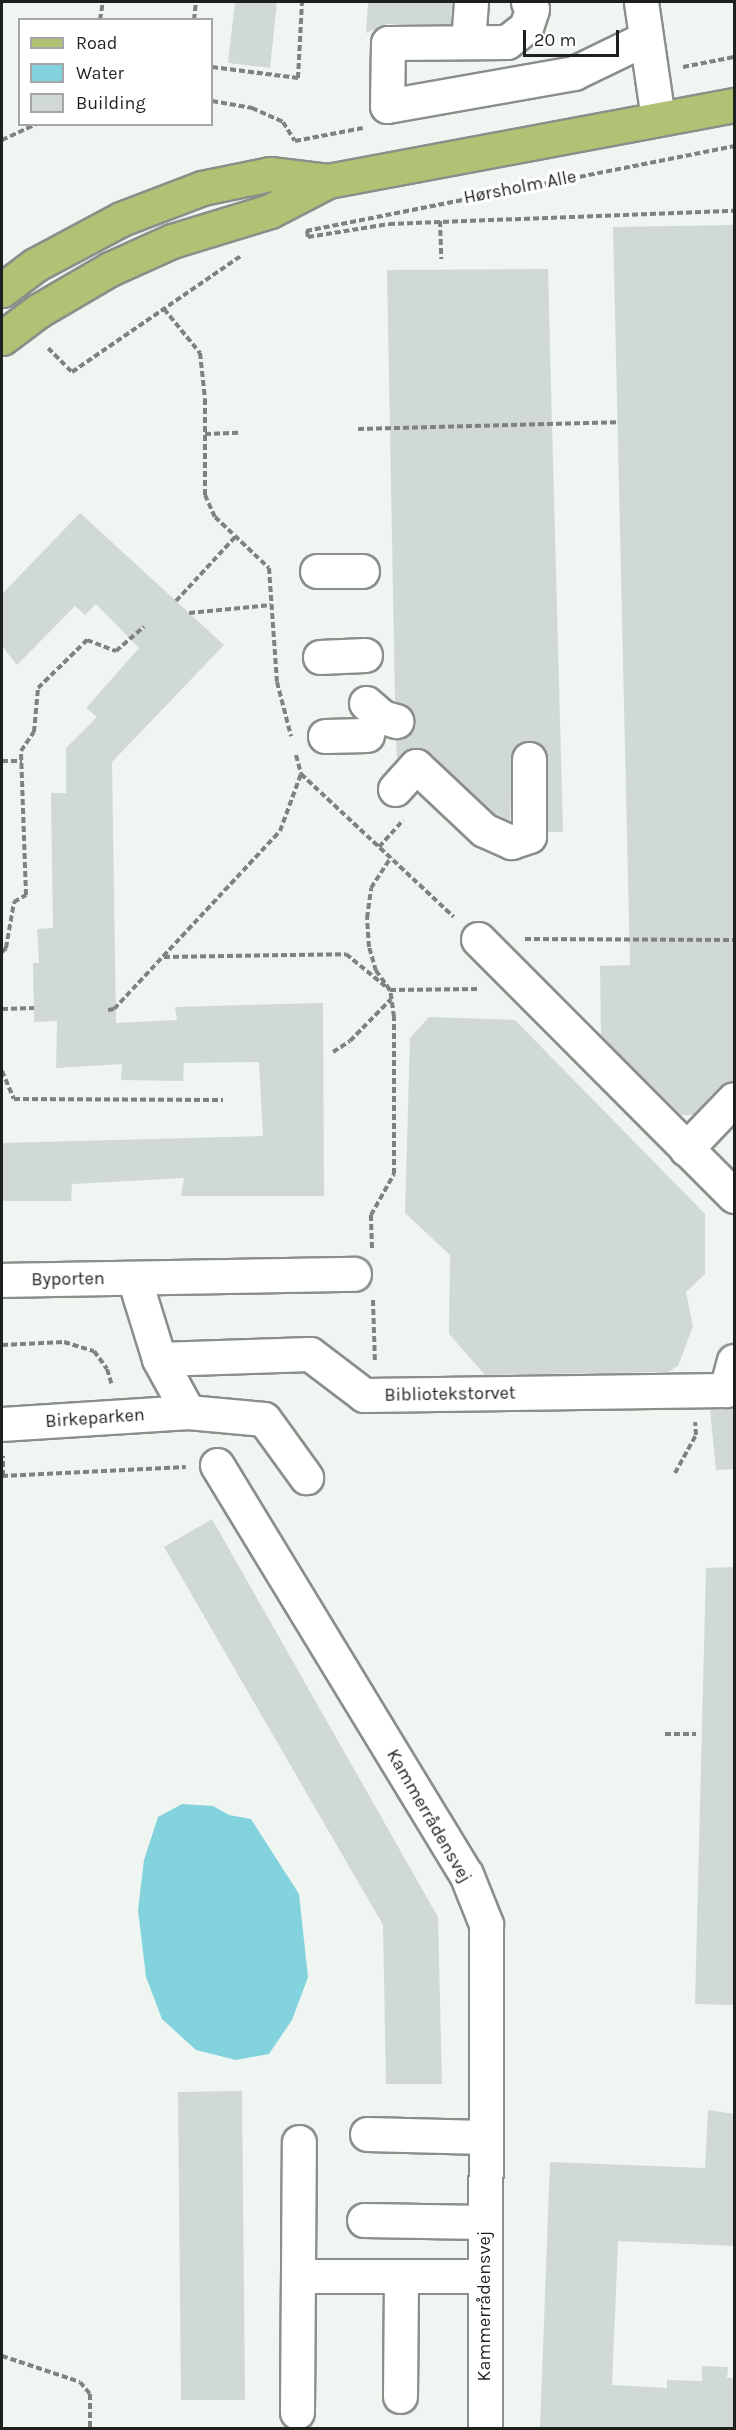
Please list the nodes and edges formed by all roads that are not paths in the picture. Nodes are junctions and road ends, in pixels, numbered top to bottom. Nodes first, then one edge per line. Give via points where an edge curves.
1 (471, 2) edge
2 (528, 2) edge
3 (641, 2) edge
4 (646, 38) junction
5 (468, 42) junction
6 (735, 105) edge
7 (658, 118) junction
8 (328, 181) junction
9 (2, 290) edge
10 (2, 338) edge
11 (317, 571) dead end
12 (362, 571) dead end
13 (365, 655) dead end
14 (320, 657) dead end
15 (376, 720) dead end
16 (324, 736) dead end
17 (529, 759) dead end
18 (402, 802) road end
19 (478, 939) road end
20 (735, 1099) edge
21 (686, 1149) junction
22 (735, 1196) edge
23 (366, 1276) road end
24 (134, 1278) junction
25 (2, 1280) edge
26 (159, 1359) junction
27 (735, 1361) edge
28 (188, 1412) junction
29 (2, 1424) edge
30 (217, 1466) road end
31 (306, 1477) dead end
32 (367, 2134) dead end
33 (484, 2137) junction
34 (299, 2142) dead end
35 (364, 2220) dead end
36 (484, 2222) junction
37 (298, 2276) junction
38 (401, 2276) junction
39 (484, 2276) junction
40 (400, 2396) dead end
41 (297, 2412) dead end
42 (485, 2428) edge

1 - 5 street
2 - 5 street via 532,9 526,27 507,42
3 - 4 street
4 - 5 street via 574,74 387,106 388,44
4 - 7 street
6 - 7 main road
7 - 8 main road
8 - 9 main road via 270,174 202,188 122,219 35,265
8 - 10 main road via 270,211 172,241 110,269 38,311
11 - 12 street
13 - 14 street
15 - 16 street
17 - 18 street via 529,836 511,843 484,830 416,766
19 - 21 street
20 - 21 street
21 - 22 street
23 - 24 street, Byporten
24 - 25 street, Byporten
24 - 26 street
26 - 27 street, Bibliotekstorvet via 310,1354 364,1395 726,1390
26 - 28 street
28 - 29 street, Birkeparken
28 - 31 street via 264,1419
30 - 33 street, Kammerrådensvej via 466,1874 482,1914 488,1961
32 - 33 street
33 - 36 street, Kammerrådensvej
34 - 37 street
35 - 36 street
36 - 39 street, Kammerrådensvej
37 - 38 street
37 - 41 street
38 - 39 street
38 - 40 street
39 - 42 street, Kammerrådensvej

